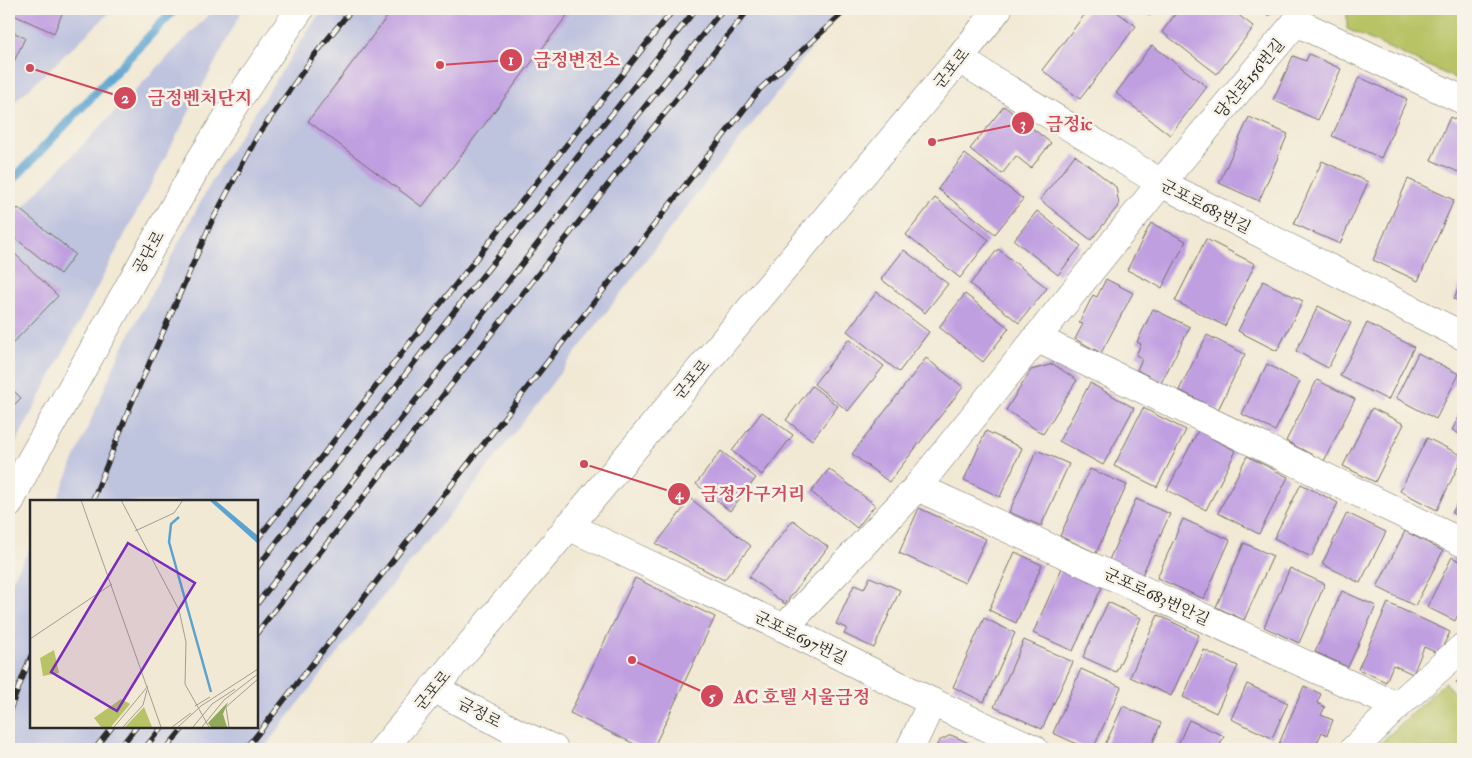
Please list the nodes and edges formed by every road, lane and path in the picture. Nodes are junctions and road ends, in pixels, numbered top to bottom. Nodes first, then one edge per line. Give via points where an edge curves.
1 (300, 9) edge
2 (998, 9) edge
3 (959, 59) junction
4 (1463, 100) edge
5 (1161, 183) junction
6 (1463, 336) edge
7 (1036, 338) junction
8 (917, 487) junction
9 (9, 504) edge
10 (568, 526) junction
11 (1463, 543) edge
12 (784, 628) junction
13 (1463, 647) edge
14 (433, 688) junction
15 (932, 702) junction
16 (1397, 706) junction
17 (383, 749) edge
18 (554, 749) edge
19 (910, 749) edge
20 (1034, 749) edge
21 (1354, 749) edge

1 - 9 street, 공단로 via 196,168
2 - 3 street, 군포로
3 - 5 street, 군포로683번길
3 - 10 street, 군포로
4 - 5 street, 당산로156번길 via 1296,22
5 - 6 street, 군포로683번길
5 - 7 street
7 - 8 street
7 - 11 street
8 - 12 street
8 - 16 street, 군포로683번안길
10 - 12 street, 군포로697번길
10 - 14 street, 군포로
12 - 15 street, 군포로697번길
13 - 16 street
14 - 17 street, 군포로
14 - 18 street, 금정로
15 - 19 street
15 - 20 street, 군포로697번길
16 - 21 street

